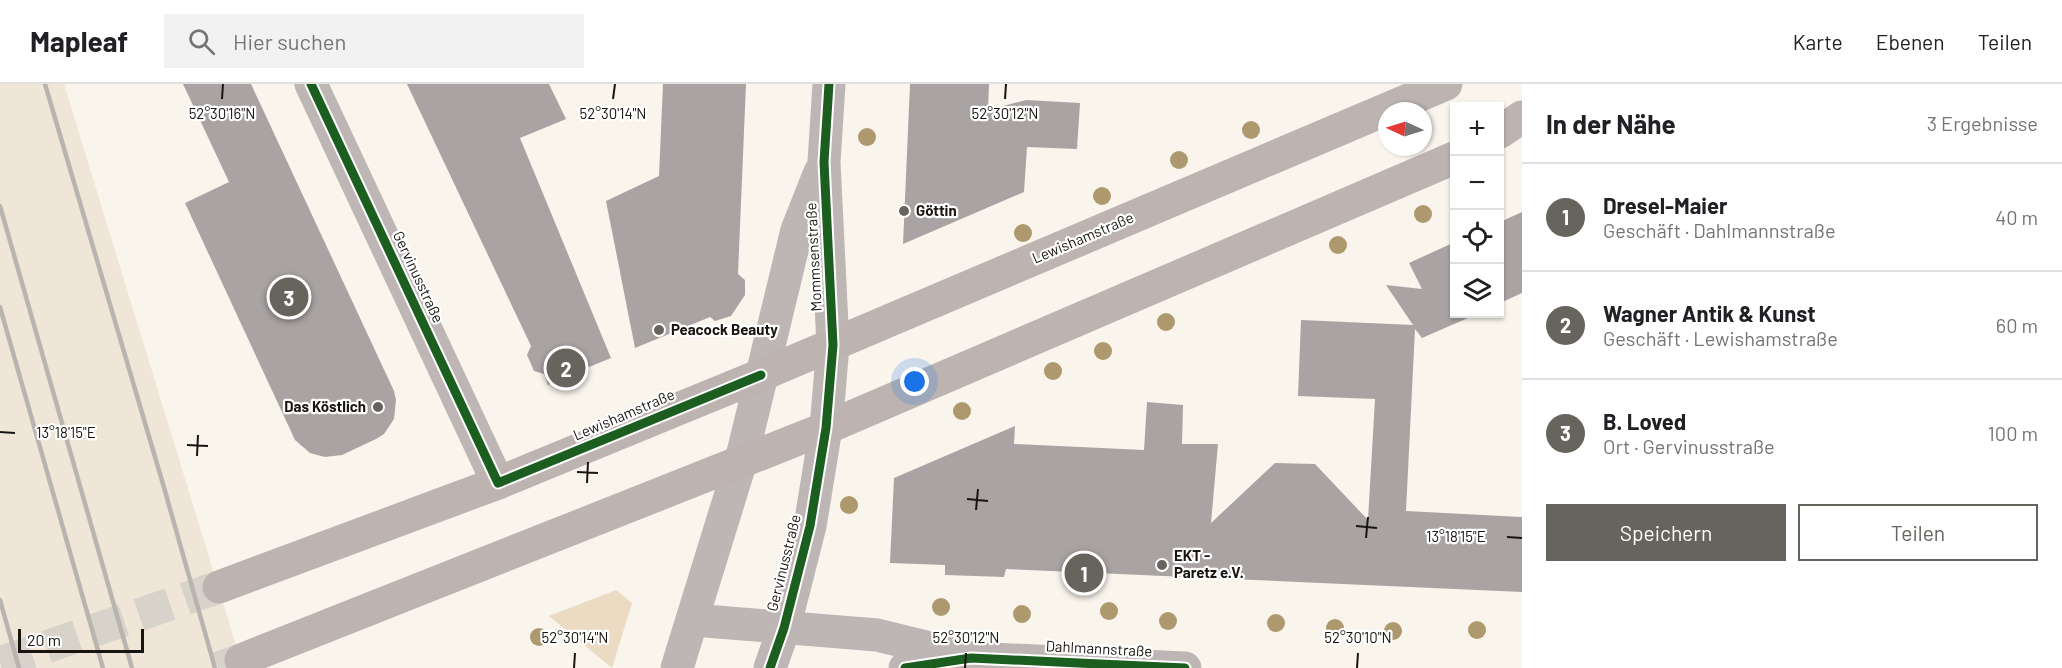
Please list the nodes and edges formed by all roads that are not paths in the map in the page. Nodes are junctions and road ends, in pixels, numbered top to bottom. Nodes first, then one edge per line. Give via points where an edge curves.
1 (311, 84) edge
2 (829, 84) edge
3 (1446, 84) edge
4 (1522, 117) edge
5 (1504, 129) edge
6 (1522, 133) edge
7 (1504, 140) edge
8 (1450, 160) edge
9 (824, 162) junction
10 (833, 345) junction
11 (761, 375) junction
12 (826, 428) junction
13 (741, 461) junction
14 (498, 483) junction
15 (219, 587) tunnel mouth
16 (693, 620) junction
17 (784, 628) junction
18 (971, 658) junction
19 (241, 660) tunnel mouth
20 (677, 668) edge
21 (770, 668) edge
22 (905, 668) edge
23 (1185, 668) edge

1 - 14 street, Gervinusstraße
2 - 9 street, Mommsenstraße
3 - 10 main road, Lewishamstraße
4 - 5 main road
6 - 7 main road
8 - 12 main road
9 - 10 street, Mommsenstraße
9 - 11 street, Mommsenstraße via 797,230
10 - 11 main road, Lewishamstraße
10 - 12 street, Mommsenstraße
11 - 13 street
11 - 14 main road, Lewishamstraße
12 - 13 main road
12 - 17 street, Gervinusstraße via 810,526
13 - 16 street
13 - 19 main road
14 - 15 main road, Lewishamstraße
16 - 17 street, Dahlmannstraße
16 - 20 street
17 - 18 street, Dahlmannstraße via 877,635
17 - 21 street, Gervinusstraße
18 - 22 street, Dahlmannstraße
18 - 23 street, Dahlmannstraße

